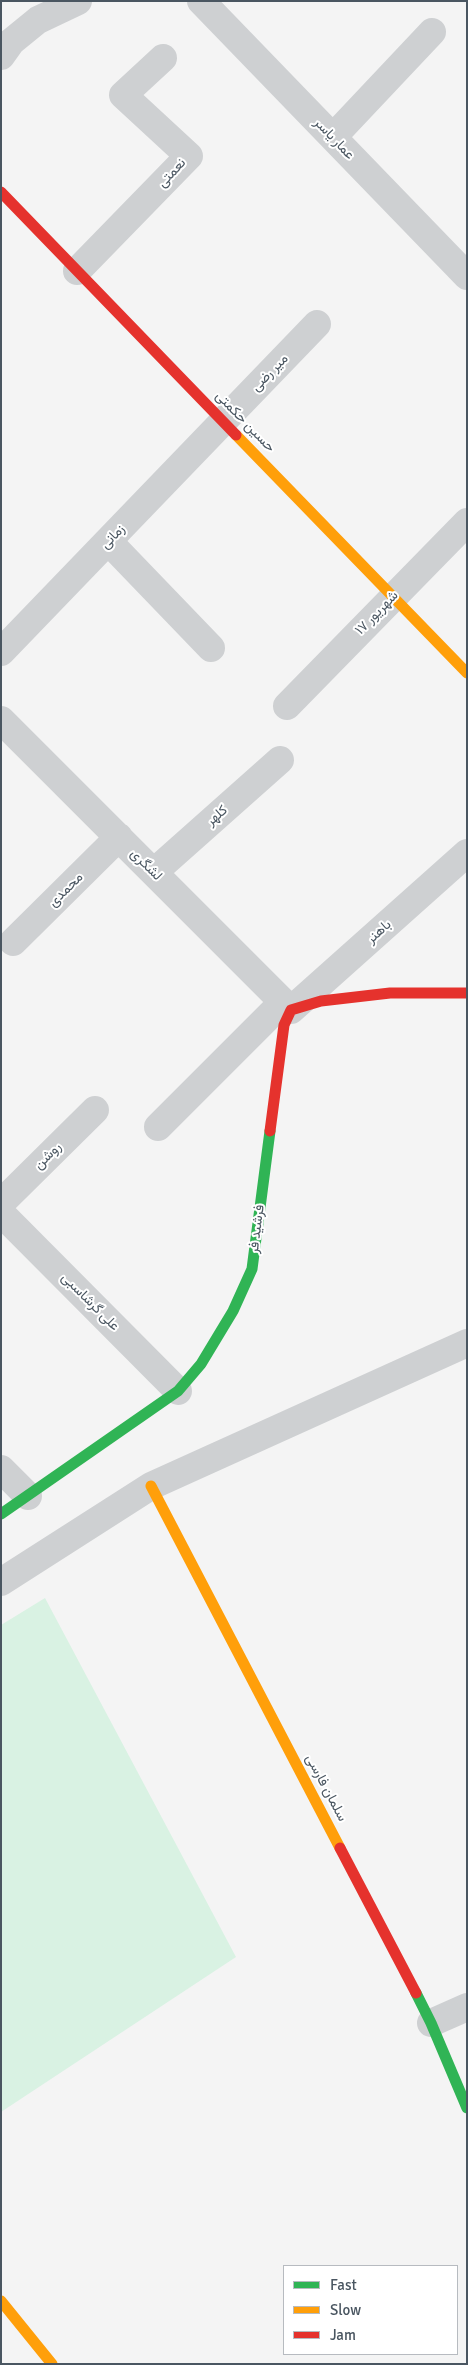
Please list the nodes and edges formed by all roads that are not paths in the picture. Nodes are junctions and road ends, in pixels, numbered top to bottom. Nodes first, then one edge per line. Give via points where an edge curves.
1 (78, 1) edge
2 (201, 1) edge
3 (432, 32) dead end
4 (1, 56) edge
5 (163, 58) dead end
6 (332, 137) junction
7 (1, 192) edge
8 (77, 271) junction
9 (467, 276) edge
10 (317, 324) dead end
11 (223, 422) junction
12 (467, 522) edge
13 (109, 542) junction
14 (393, 597) junction
15 (211, 648) dead end
16 (1, 652) edge
17 (467, 673) edge
18 (287, 706) dead end
19 (1, 720) edge
20 (280, 760) dead end
21 (119, 837) junction
22 (467, 853) edge
23 (154, 872) junction
24 (13, 942) dead end
25 (467, 993) edge
26 (287, 1006) junction
27 (95, 1110) dead end
28 (158, 1126) dead end
29 (1, 1203) edge
30 (1, 1213) edge
31 (467, 1343) edge
32 (178, 1391) junction
33 (1, 1468) edge
34 (151, 1486) junction
35 (28, 1496) junction
36 (1, 1514) edge
37 (1, 1582) edge
38 (467, 2007) edge
39 (431, 2023) junction
40 (467, 2108) edge
41 (1, 2301) edge
42 (52, 2364) edge

1 - 4 street via 38,20
2 - 6 street, عمار یاسر
3 - 6 street
5 - 8 street, نعمتی via 124,95 189,156
6 - 9 street, عمار یاسر
7 - 8 street, حسین حکمتی
8 - 11 street, حسین حکمتی
10 - 11 street, میر رضی
11 - 13 street, زمانی
11 - 14 street, حسین حکمتی
12 - 14 street, ۱۷ شهریور
13 - 15 street
13 - 16 street, زمانی
14 - 17 street, حسین حکمتی
14 - 18 street, ۱۷ شهریور
19 - 21 street, لشگری
20 - 23 street, کلهر
21 - 23 street, لشگری
21 - 24 street, محمدی
22 - 26 street, باهنر
23 - 26 street, لشگری
25 - 26 street via 390,993
26 - 28 street, باهنر
26 - 32 street, فرشید فر via 252,1269 244,1290 201,1364
27 - 29 street, روشن
30 - 32 street, علی گرشاسبی
31 - 34 street
32 - 35 street, فرشید فر
33 - 35 street
34 - 37 street
34 - 39 street, سلمان فارسی
35 - 36 street, فرشید فر
38 - 39 street
39 - 40 street, سلمان فارسی
41 - 42 street

